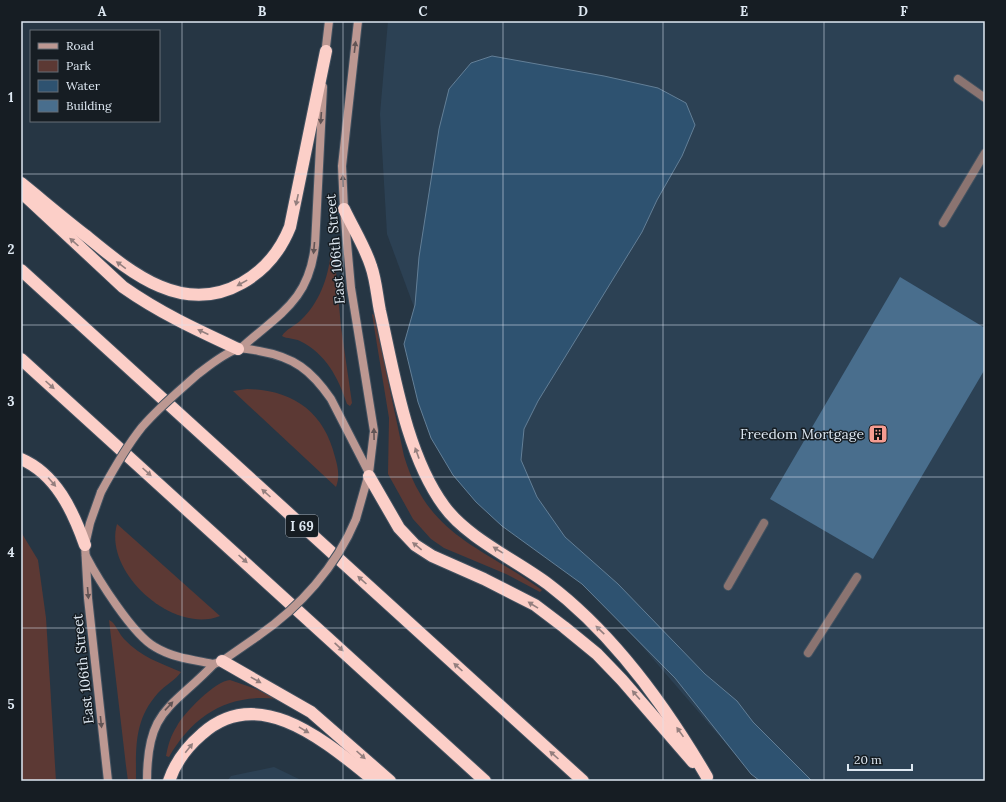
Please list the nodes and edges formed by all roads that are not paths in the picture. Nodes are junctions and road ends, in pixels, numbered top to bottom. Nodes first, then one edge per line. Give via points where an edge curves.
1 (329, 21) edge
2 (358, 21) edge
3 (326, 51) junction
4 (958, 79) dead end
5 (985, 98) edge
6 (985, 153) edge
7 (21, 183) edge
8 (21, 192) edge
9 (344, 209) junction
10 (944, 223) dead end
11 (21, 270) edge
12 (239, 349) junction
13 (21, 359) edge
14 (21, 459) edge
15 (369, 475) junction
16 (764, 523) dead end
17 (85, 549) junction
18 (857, 577) dead end
19 (728, 586) dead end
20 (808, 653) dead end
21 (218, 663) junction
22 (709, 779) edge
23 (108, 781) edge
24 (147, 781) edge
25 (169, 781) edge
26 (375, 781) edge
27 (390, 781) edge
28 (485, 781) edge
29 (583, 781) edge

1 - 3 main road, East 106th Street
9 -> 2 main road, East 106th Street via 342,166
3 -> 7 highway via 290,227 282,246 272,259 251,278 236,286 214,294 195,294 161,288 147,282 117,262
3 -> 12 main road, East 106th Street via 315,245 310,271 290,307
4 - 5 lane
6 - 10 lane
12 -> 8 highway via 170,318 141,300 123,287
15 -> 9 main road, East 106th Street via 374,431 354,310
22 -> 9 highway via 658,701 603,632 547,583 467,530 444,507 424,472 410,433 371,266
29 -> 11 highway, I 69
12 - 15 main road via 284,356 305,368 331,399
12 - 17 main road, East 106th Street, bridge via 198,374 175,393 142,427 101,492 90,523
13 -> 28 highway
14 -> 17 highway via 53,482 72,512
15 - 21 main road, East 106th Street, bridge via 356,519 344,545 315,585 285,616
22 -> 15 highway via 597,654 534,605 432,556 415,545 399,528
16 - 19 lane
17 - 21 main road via 116,604 142,638 153,647 171,655
17 -> 23 main road, East 106th Street
18 - 20 lane
24 -> 21 main road via 150,743 161,716 173,702
21 -> 27 highway via 311,712
25 -> 26 highway via 183,754 210,726 255,713 274,716 301,728

